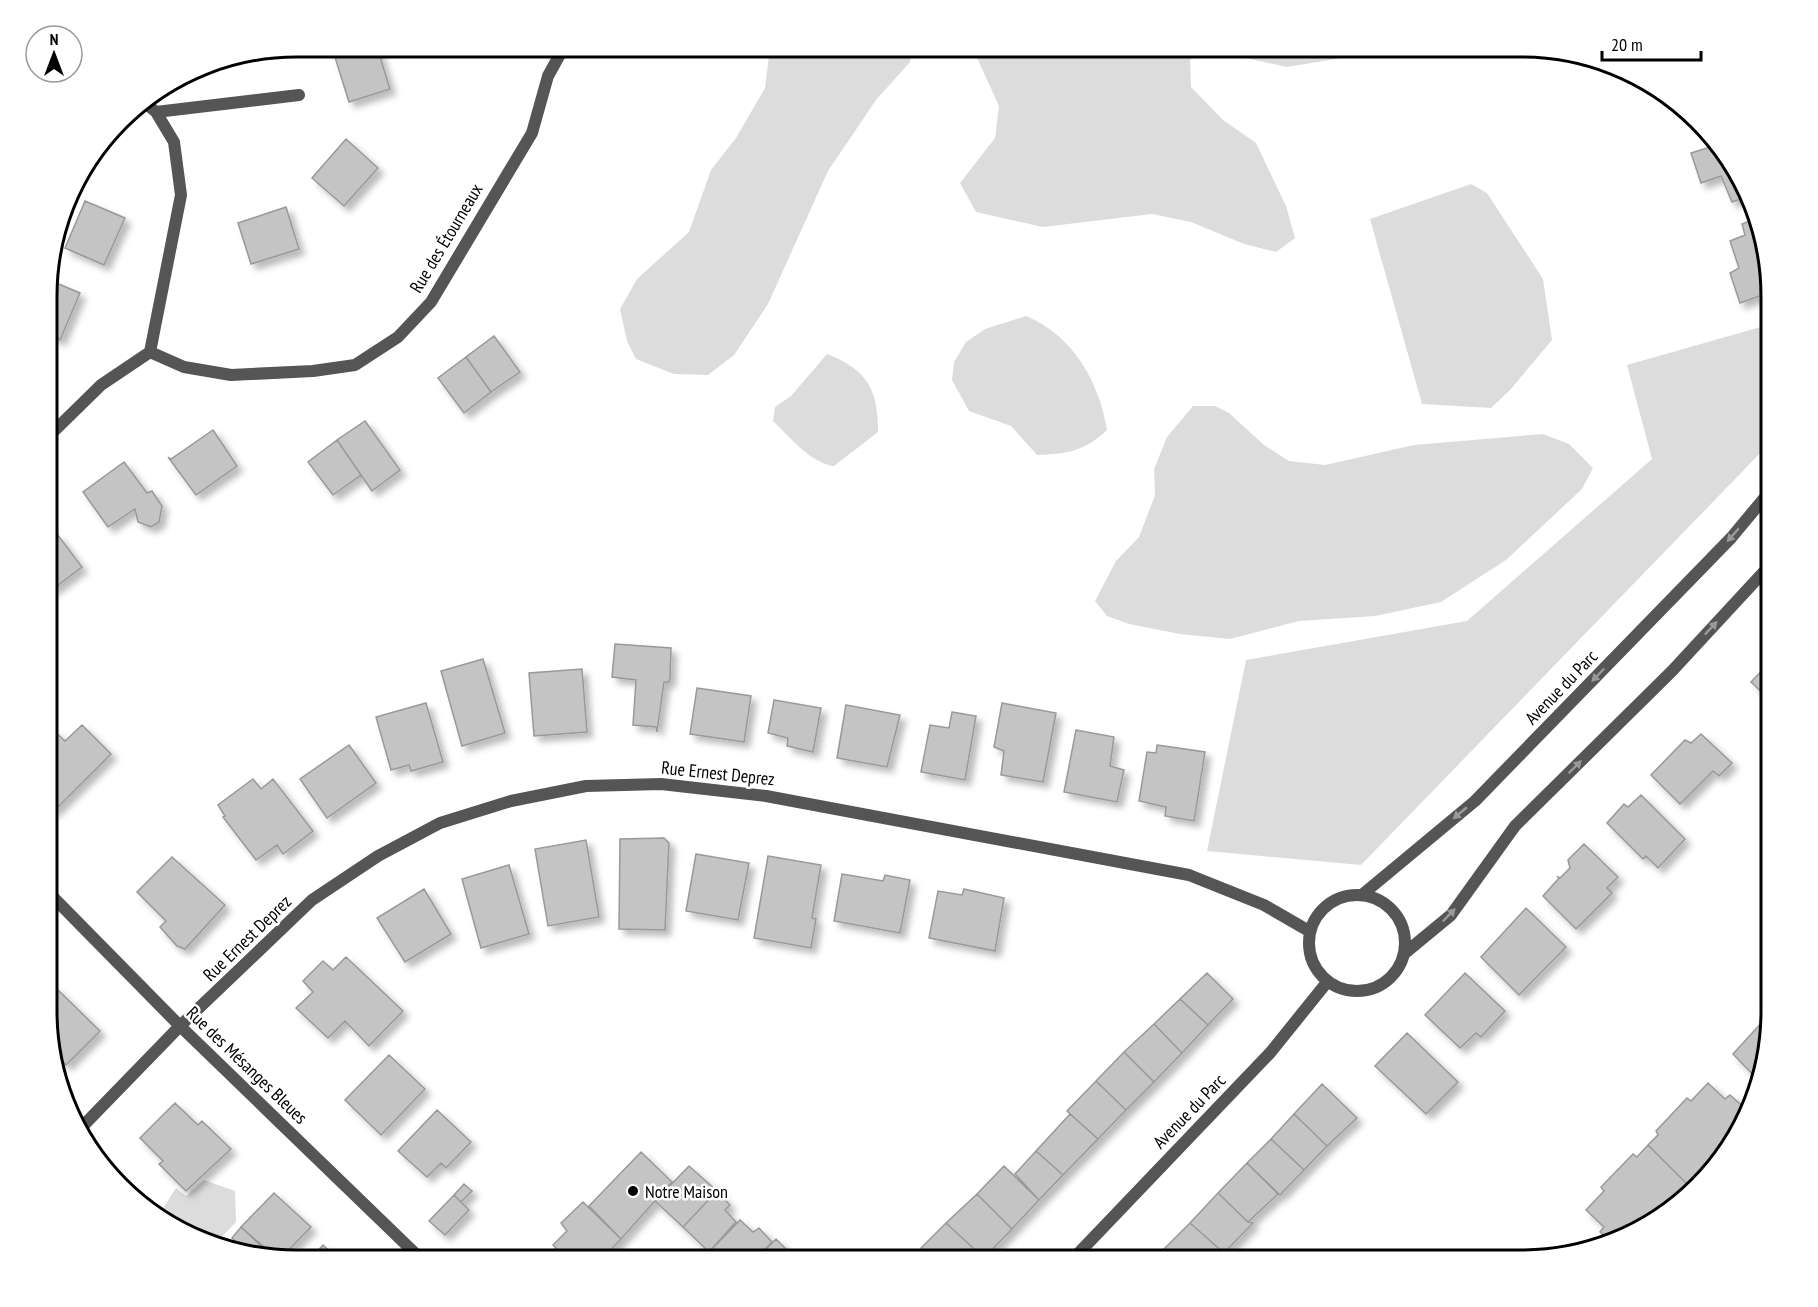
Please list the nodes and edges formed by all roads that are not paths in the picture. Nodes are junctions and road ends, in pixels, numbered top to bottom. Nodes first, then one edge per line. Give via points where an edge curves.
1 (558, 57) edge
2 (298, 95) dead end
3 (149, 106) edge
4 (156, 112) junction
5 (150, 352) junction
6 (57, 428) edge
7 (1761, 502) edge
8 (1761, 575) edge
9 (1363, 894) junction
10 (57, 901) edge
11 (1309, 931) junction
12 (1405, 953) junction
13 (1328, 981) junction
14 (180, 1026) junction
15 (85, 1124) edge
16 (412, 1250) edge
17 (1082, 1250) edge

1 - 5 street, Rue des Étourneaux via 548,76 532,134 431,302 398,337 355,365 313,371 231,375 184,367
2 - 4 street
3 - 4 street
4 - 5 street via 174,142 182,195
5 - 6 street via 101,385
7 -> 9 street, Avenue du Parc via 1731,538 1475,801
12 -> 8 street via 1451,915 1515,826 1672,671
9 - 11 street, Avenue du Parc via 1349,894 1330,903
9 - 12 street via 1379,899 1396,915 1405,937
10 - 14 street, Rue des Mésanges Bleues
11 - 13 street via 1310,958
11 - 14 street, Rue Ernest Deprez via 1264,905 1189,875 766,796 661,784 586,786 511,801 440,823 378,856 312,900
12 - 13 street via 1388,980 1374,988 1342,989
13 - 17 street, Avenue du Parc via 1270,1053
14 - 15 street, Rue Ernest Deprez
14 - 16 street, Rue des Mésanges Bleues

